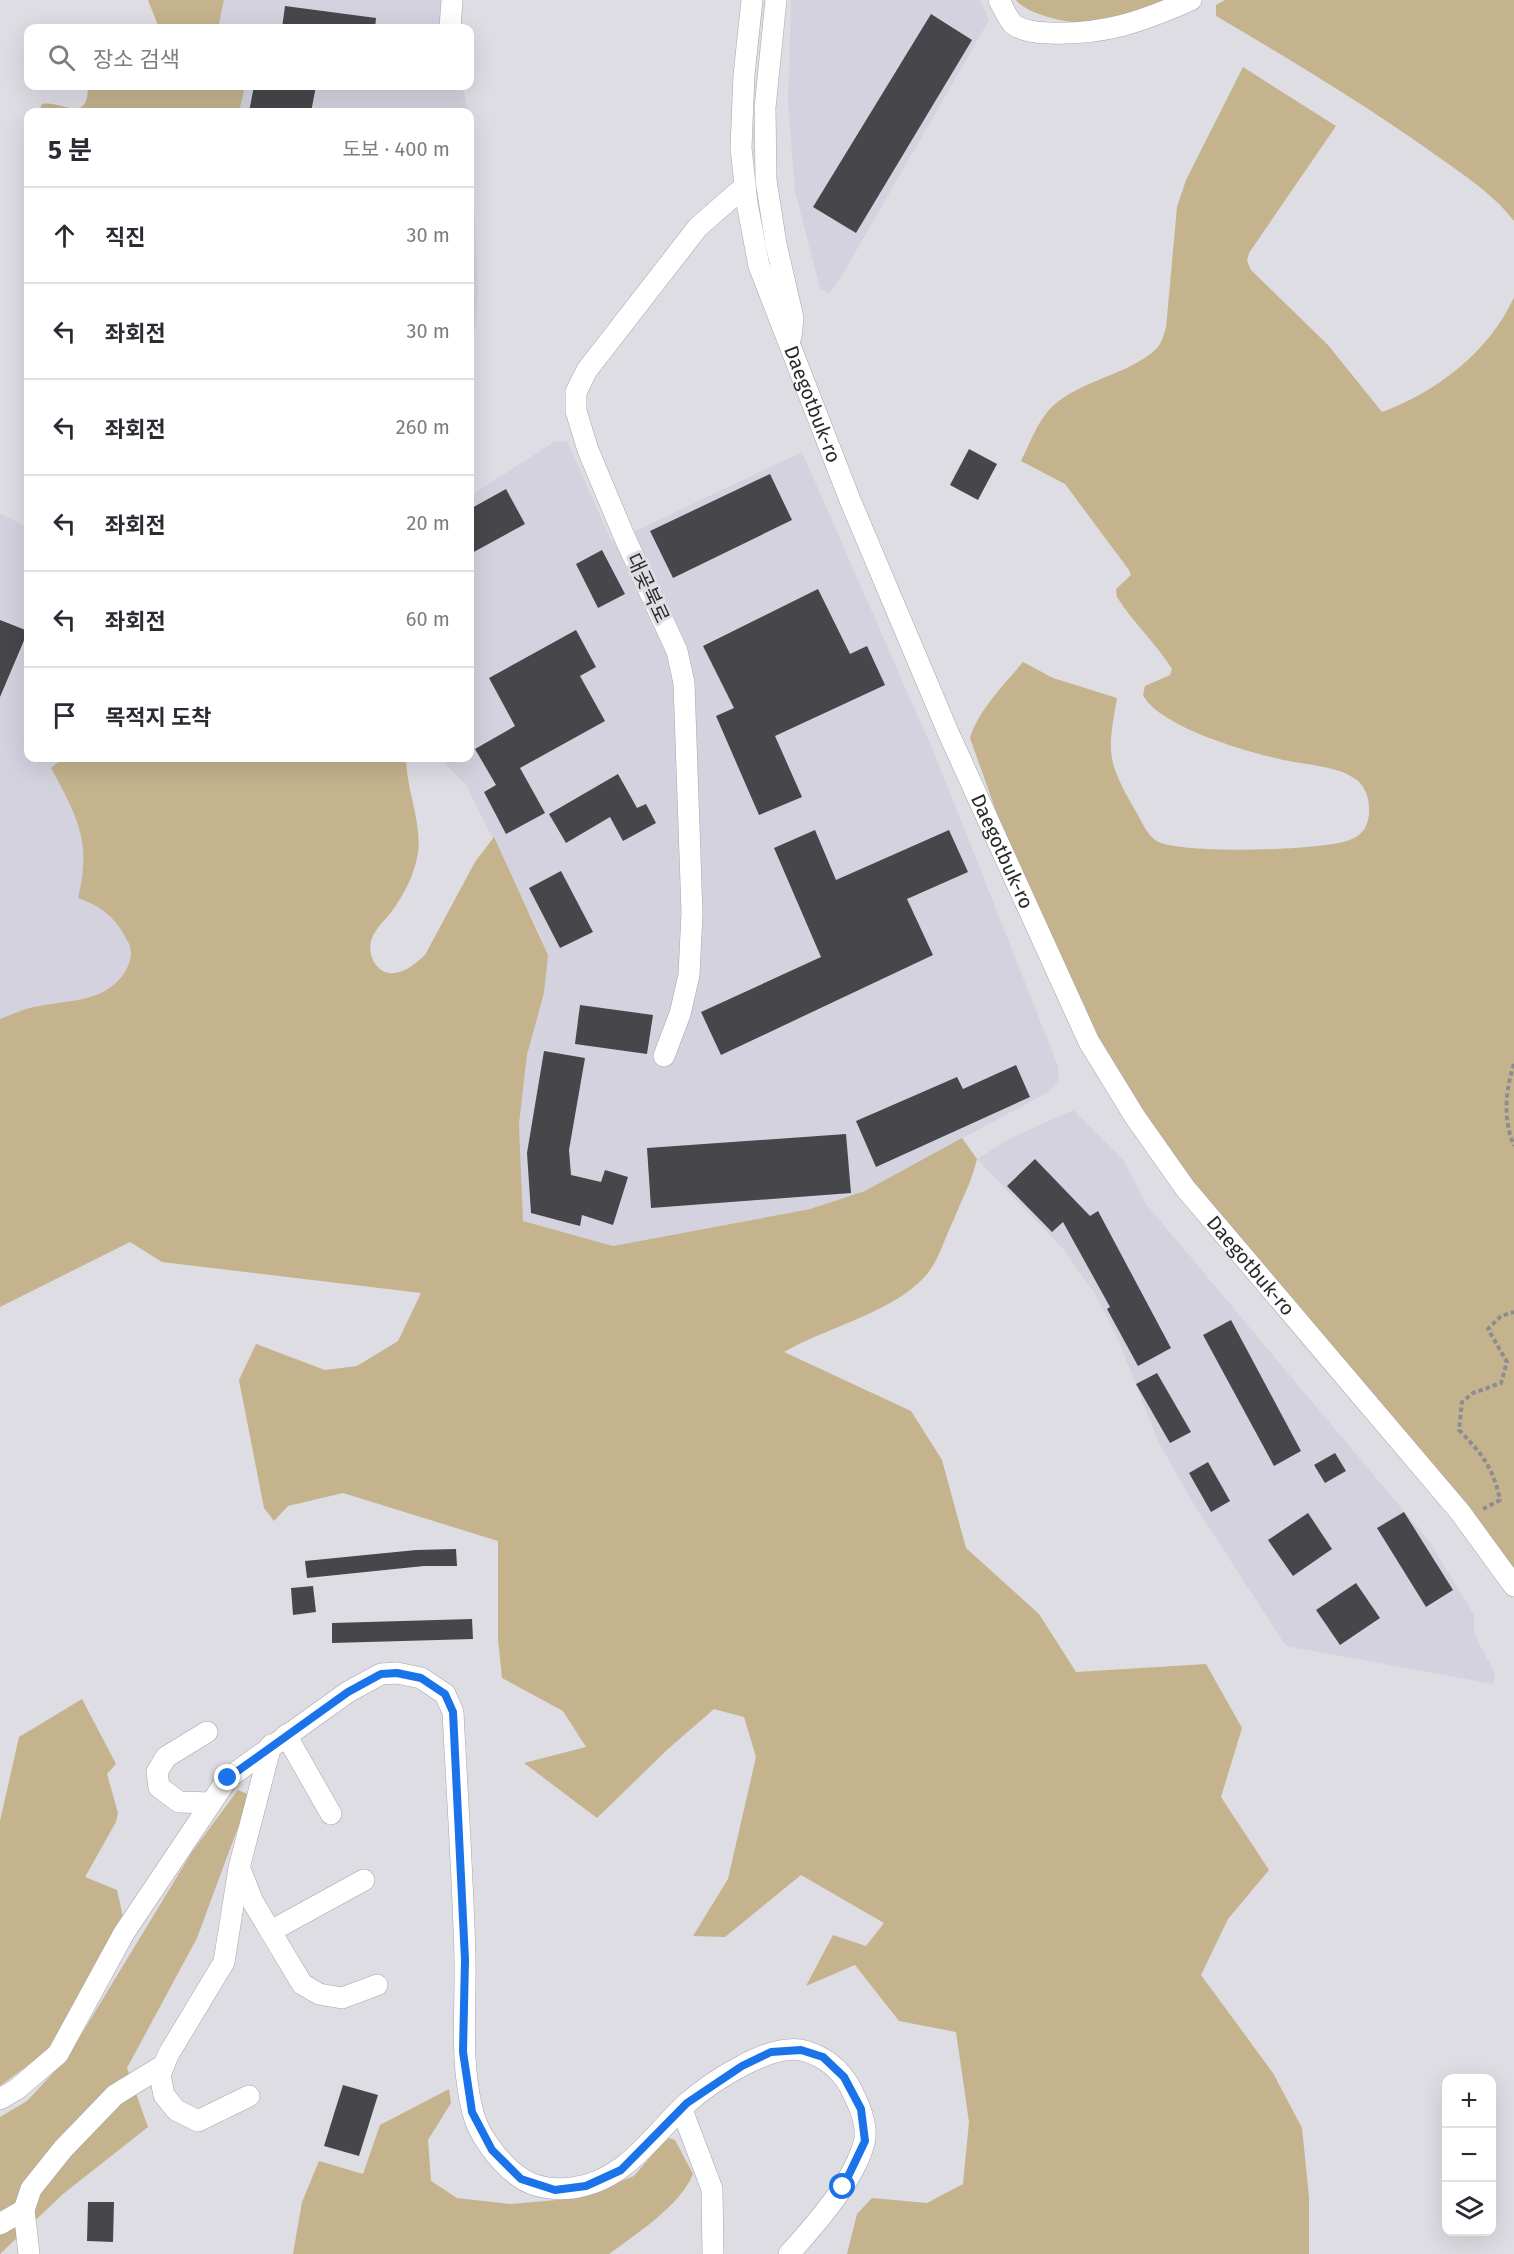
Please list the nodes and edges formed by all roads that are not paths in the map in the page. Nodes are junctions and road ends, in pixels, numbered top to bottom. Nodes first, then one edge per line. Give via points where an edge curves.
1 (452, 0) edge
2 (752, 0) edge
3 (776, 0) edge
4 (999, 0) edge
5 (1191, 0) edge
6 (450, 24) edge
7 (745, 186) junction
8 (790, 346) junction
9 (664, 1056) dead end
10 (1514, 1586) edge
11 (207, 1732) dead end
12 (278, 1740) junction
13 (211, 1803) junction
14 (331, 1815) dead end
15 (239, 1868) junction
16 (364, 1881) dead end
17 (271, 1930) junction
18 (376, 1985) dead end
19 (164, 2065) junction
20 (249, 2096) dead end
21 (0, 2099) edge
22 (682, 2110) junction
23 (24, 2210) junction
24 (0, 2224) edge
25 (29, 2254) edge
26 (713, 2254) edge
27 (789, 2254) edge

1 - 6 street
2 - 7 street, Daegotbuk-ro via 743,86 741,148
3 - 8 street via 765,108 766,180 793,318
4 - 5 street via 1014,24 1037,33 1077,34 1106,32
7 - 8 street, Daegotbuk-ro via 759,267
7 - 9 street, 대곶북로 via 698,227 587,370 576,392 576,411 588,450 677,651 684,683 692,913 689,975
8 - 10 street, Daegotbuk-ro via 948,732 1089,1042 1185,1188 1460,1512
11 - 13 street via 166,1757 157,1772 159,1787 179,1802
12 - 13 street via 228,1778
12 - 14 street
12 - 15 street
12 - 22 street via 381,1674 421,1678 445,1694 453,1712 465,1960 463,2052 472,2112 492,2150 521,2179 555,2190 586,2186 621,2170
13 - 21 street via 124,1933 58,2054
15 - 17 street via 253,1902
15 - 19 street via 224,1962
16 - 17 street
17 - 18 street via 302,1984 319,1994 342,1998
19 - 20 street via 160,2075 164,2095 176,2110 198,2121
19 - 23 street via 115,2095 31,2189
22 - 26 street via 712,2189
22 - 27 street via 742,2066 771,2052 812,2053 823,2057 844,2077 861,2109 865,2141 843,2187
23 - 24 street
23 - 25 street

